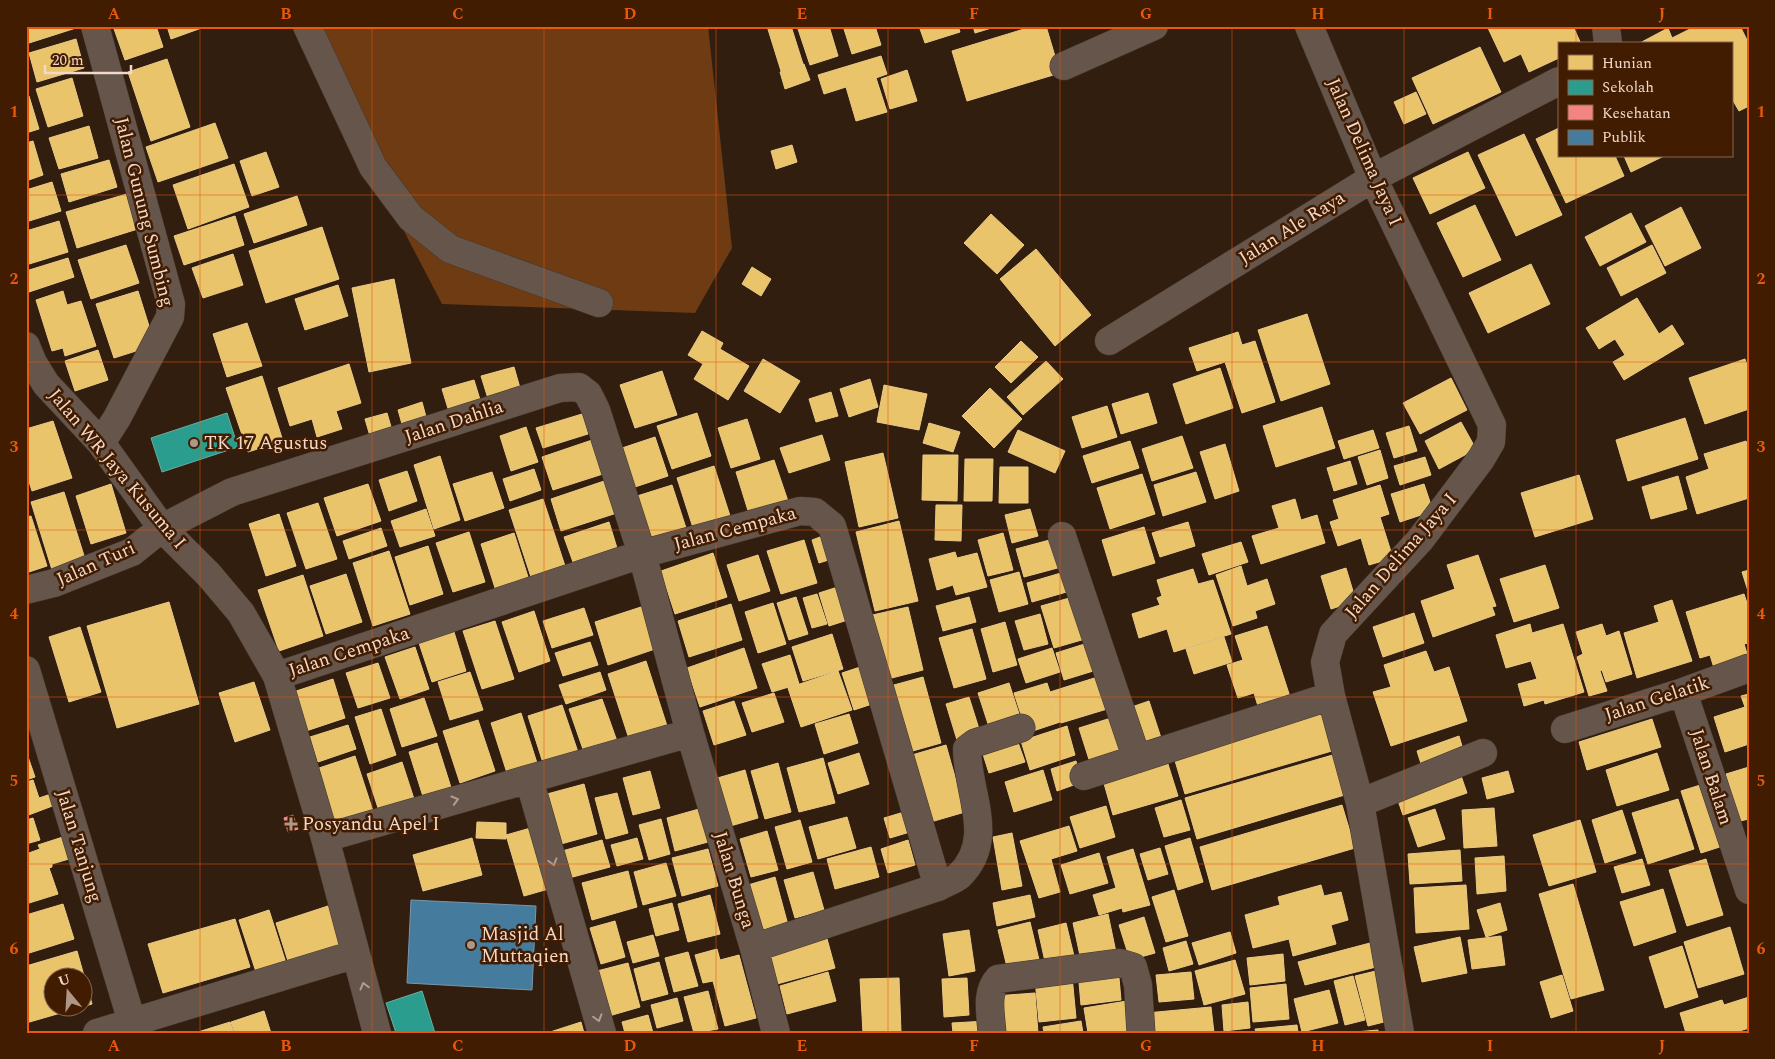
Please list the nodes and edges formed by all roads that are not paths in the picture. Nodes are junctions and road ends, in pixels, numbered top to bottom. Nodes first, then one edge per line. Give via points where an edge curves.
1 (95, 26) edge
2 (307, 26) edge
3 (1154, 26) edge
4 (1309, 26) edge
5 (1606, 26) edge
6 (1608, 42) edge
7 (1064, 66) dead end
8 (1558, 82) edge
9 (1373, 178) junction
10 (599, 303) dead end
11 (1109, 341) dead end
12 (26, 346) edge
13 (36, 387) edge
14 (101, 443) junction
15 (162, 528) junction
16 (1062, 536) dead end
17 (642, 554) junction
18 (26, 590) edge
19 (1749, 668) edge
20 (26, 670) edge
21 (277, 676) junction
22 (1683, 692) junction
23 (1332, 696) junction
24 (1021, 728) dead end
25 (1566, 729) dead end
26 (690, 733) junction
27 (1483, 752) dead end
28 (1137, 759) junction
29 (1084, 776) dead end
30 (529, 779) junction
31 (1360, 803) junction
32 (325, 838) junction
33 (938, 886) junction
34 (1749, 890) edge
35 (754, 948) junction
36 (356, 954) junction
37 (132, 1022) junction
38 (769, 1031) edge
39 (97, 1033) edge
40 (377, 1033) edge
41 (602, 1033) edge
42 (992, 1033) edge
43 (1141, 1033) edge
44 (1400, 1033) edge

1 - 14 street, Jalan Gunung Sumbing via 171,304 170,317
2 - 10 street via 373,167 411,218 450,249
3 - 7 street
4 - 9 street, Jalan Delima Jaya I
5 - 6 street
8 - 9 street, Jalan Ale Raya
9 - 11 street, Jalan Ale Raya
9 - 23 street, Jalan Delima Jaya I via 1492,425 1491,442 1482,459 1420,540 1333,634 1325,662
12 - 13 street, Jalan WR Jaya Kusuma I via 33,363
13 - 14 street, Jalan WR Jaya Kusuma I
14 - 15 street, Jalan WR Jaya Kusuma I
15 - 17 street, Jalan Dahlia via 232,492 560,388 579,387 588,394 596,410
15 - 18 street, Jalan Turi via 132,552 54,583
15 - 21 street, Jalan WR Jaya Kusuma I via 241,613
16 - 28 street
17 - 21 street, Jalan Cempaka
17 - 26 street, Jalan Bunga
17 - 33 street, Jalan Cempaka via 800,511 815,512 832,526
19 - 22 street, Jalan Gelatik
20 - 37 street, Jalan Tanjung
21 - 32 street, Jalan WR Jaya Kusuma I
22 - 25 street, Jalan Gelatik
22 - 34 street, Jalan Balam
23 - 28 street
23 - 31 street, Jalan Delima Jaya I
24 - 33 street via 975,743 967,749 980,831 973,857 958,876
26 - 30 street
26 - 35 street, Jalan Bunga
27 - 31 street
28 - 29 street
32 -> 30 street
30 -> 41 street
31 - 44 street, Jalan Delima Jaya I
32 - 36 street, Jalan WR Jaya Kusuma I
33 - 35 street
35 - 38 street, Jalan Bunga
36 - 37 street
40 -> 36 street, Jalan WR Jaya Kusuma I
37 - 39 street
42 - 43 street via 991,987 998,980 1120,963 1133,967 1138,985

